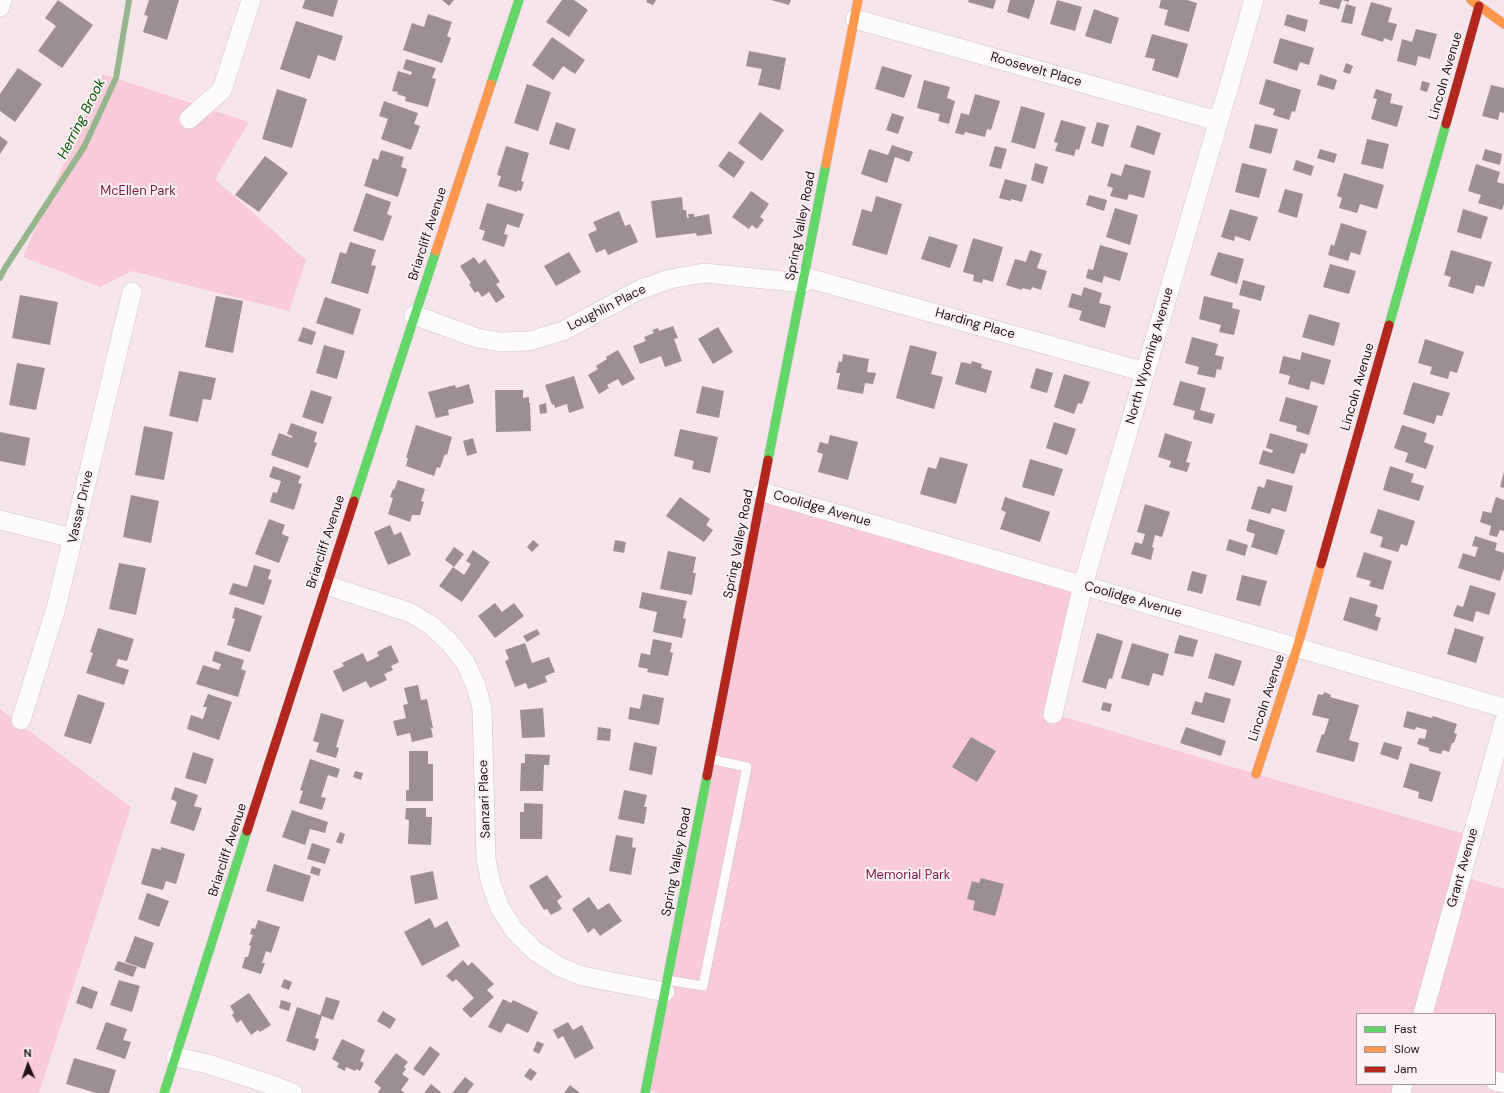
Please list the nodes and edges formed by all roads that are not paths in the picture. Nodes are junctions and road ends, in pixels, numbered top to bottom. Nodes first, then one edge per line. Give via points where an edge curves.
1 (2, 0) edge
2 (252, 0) edge
3 (519, 0) edge
4 (858, 0) edge
5 (1254, 0) edge
6 (1471, 0) edge
7 (1479, 6) junction
8 (0, 7) edge
9 (854, 19) junction
10 (1504, 24) edge
11 (189, 119) dead end
12 (1218, 121) junction
13 (804, 280) junction
14 (132, 292) dead end
15 (414, 315) junction
16 (1145, 372) junction
17 (762, 492) junction
18 (0, 520) edge
19 (74, 538) junction
20 (326, 585) junction
21 (1083, 585) junction
22 (1297, 648) junction
23 (1504, 708) edge
24 (1054, 714) dead end
25 (21, 720) dead end
26 (1504, 722) edge
27 (710, 759) junction
28 (1256, 774) dead end
29 (666, 986) junction
30 (1423, 1013) edge
31 (176, 1057) junction
32 (164, 1093) edge
33 (293, 1093) edge
34 (645, 1093) edge

1 - 8 street
2 - 11 street via 222,90
3 - 15 street, Briarcliff Avenue
4 - 9 street, Spring Valley Road
5 - 12 street, North Wyoming Avenue
6 - 7 street
7 - 10 street
7 - 22 street, Lincoln Avenue
9 - 12 street, Roosevelt Place
9 - 13 street, Spring Valley Road
12 - 16 street, North Wyoming Avenue
13 - 15 street, Loughlin Place via 704,273 670,279 639,290 563,331 529,341 501,342 477,338
13 - 16 street, Harding Place
13 - 17 street, Spring Valley Road
14 - 19 street, Vassar Drive
15 - 20 street, Briarcliff Avenue
16 - 21 street, North Wyoming Avenue
17 - 21 street, Coolidge Avenue
17 - 27 street, Spring Valley Road
18 - 19 street
19 - 25 street, Vassar Drive via 56,608
20 - 29 street, Sanzari Place via 411,614 432,626 450,642 465,662 482,708 486,859 500,908 514,930 535,951 558,966 582,976
20 - 31 street, Briarcliff Avenue
21 - 22 street, Coolidge Avenue
21 - 24 street, North Wyoming Avenue
22 - 23 street, Coolidge Avenue
22 - 28 street, Lincoln Avenue
26 - 30 street, Grant Avenue
27 - 29 street, Spring Valley Road
27 - 29 lane via 747,767 703,986
29 - 34 street, Spring Valley Road
31 - 32 street, Briarcliff Avenue
31 - 33 street via 208,1064

